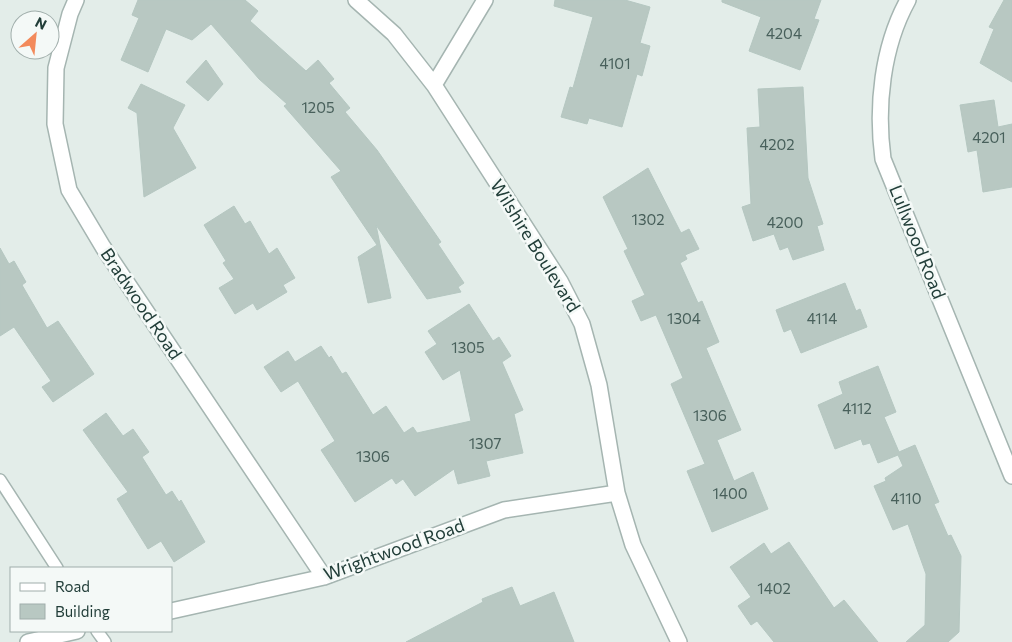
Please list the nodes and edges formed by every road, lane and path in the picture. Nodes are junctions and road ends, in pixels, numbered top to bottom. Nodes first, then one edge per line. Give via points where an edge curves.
1 (76, 0) edge
2 (356, 0) edge
3 (485, 0) edge
4 (908, 0) edge
5 (434, 85) junction
6 (1012, 476) edge
7 (0, 480) edge
8 (617, 493) junction
9 (56, 567) edge
10 (324, 578) junction
11 (172, 611) edge
12 (73, 632) edge
13 (28, 642) edge
14 (680, 642) edge

1 - 10 street, Bradwood Road via 56,68 54,124 69,190
2 - 5 street, Wilshire Boulevard via 394,34
3 - 5 street
4 - 6 street, Lullwood Road via 888,55 879,131 883,160
5 - 8 street, Wilshire Boulevard via 560,281 582,324 599,386
7 - 9 lane
8 - 10 street, Wrightwood Road via 504,510
8 - 14 street, Wilshire Boulevard via 633,546
10 - 11 street, Wrightwood Road
12 - 13 street

